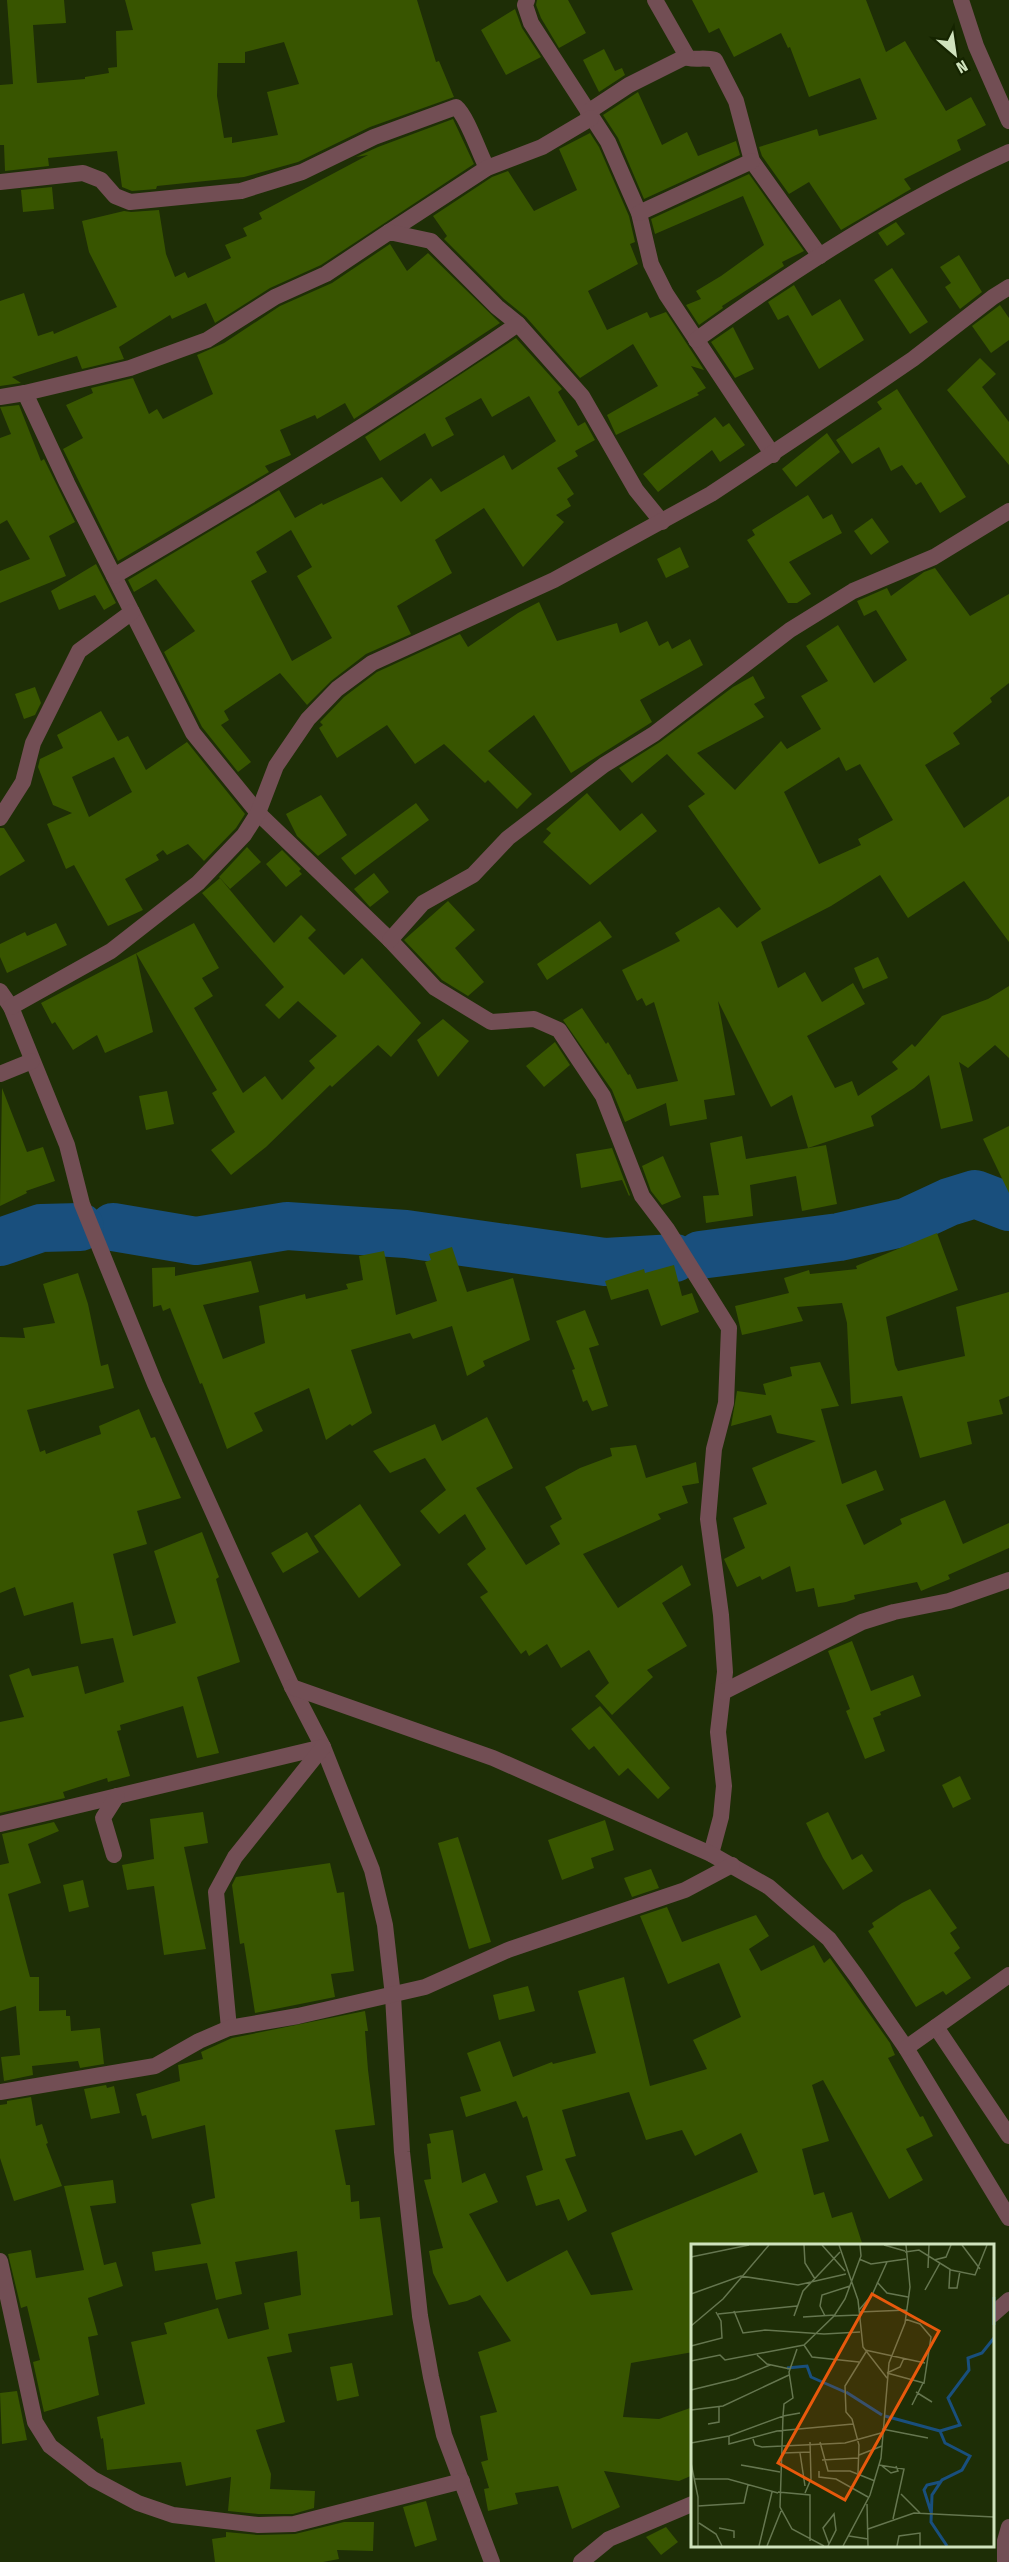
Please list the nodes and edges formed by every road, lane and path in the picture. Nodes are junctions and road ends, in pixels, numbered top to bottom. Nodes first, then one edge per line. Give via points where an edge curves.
1 (527, 0) edge
2 (655, 0) edge
3 (961, 0) edge
4 (687, 56) junction
5 (589, 115) junction
6 (1009, 122) edge
7 (1009, 152) edge
8 (753, 161) junction
9 (487, 168) junction
10 (0, 182) edge
11 (639, 213) junction
12 (389, 232) junction
13 (820, 256) junction
14 (1009, 287) edge
15 (518, 324) junction
16 (696, 340) junction
17 (25, 393) junction
18 (0, 397) edge
19 (773, 455) junction
20 (1009, 511) edge
21 (662, 522) junction
22 (114, 576) junction
23 (132, 612) junction
24 (258, 813) junction
25 (0, 818) edge
26 (390, 940) junction
27 (0, 991) edge
28 (11, 1007) junction
29 (32, 1061) junction
30 (0, 1074) edge
31 (1009, 1580) edge
32 (292, 1687) junction
33 (723, 1692) junction
34 (323, 1747) junction
35 (117, 1796) junction
36 (0, 1824) edge
37 (711, 1854) junction
38 (114, 1856) dead end
39 (732, 1865) junction
40 (1009, 1975) edge
41 (393, 1996) junction
42 (936, 2027) junction
43 (230, 2028) junction
44 (906, 2048) junction
45 (0, 2092) edge
46 (1009, 2136) edge
47 (1009, 2218) edge
48 (0, 2261) edge
49 (1009, 2300) edge
50 (994, 2314) edge
51 (462, 2481) junction
52 (691, 2505) edge
53 (1009, 2527) edge
54 (492, 2562) edge
55 (581, 2562) edge
56 (1005, 2562) edge

1 - 5 street via 531,23
2 - 4 street
3 - 6 street
4 - 5 street via 629,85
4 - 8 street via 715,60 736,101
5 - 9 street via 542,147
5 - 11 street via 608,142
7 - 13 street via 949,179
8 - 11 street
8 - 13 street
9 - 10 street via 463,113 456,107 374,137 302,172 241,191 130,202 115,196 101,180 83,173
9 - 12 street
11 - 16 street via 651,264
12 - 15 street via 431,241
12 - 17 street via 326,274 275,297 207,340 130,368
13 - 16 street via 776,282
14 - 19 street
15 - 21 street via 582,396 636,490
15 - 22 street via 420,392
16 - 19 street
17 - 18 street
17 - 22 street
19 - 21 street
20 - 26 street via 934,557 853,591 790,630 508,838 473,875 423,903
21 - 24 street via 554,580 413,642 363,669 308,719 276,766
22 - 23 street
23 - 24 street via 193,733
23 - 25 street via 79,651 33,743 23,782
24 - 26 street
24 - 28 street via 244,835 190,890 111,951
26 - 33 street via 435,988 491,1022 534,1019 559,1030 603,1096 642,1196 729,1328 726,1403 714,1449 708,1519 721,1615
27 - 28 street
28 - 29 street
29 - 30 street
29 - 32 street via 67,1145 82,1204 155,1384
31 - 33 street via 949,1601 862,1622
32 - 34 street
32 - 37 street via 493,1758
33 - 37 street via 718,1732 724,1786
34 - 35 street
34 - 41 street via 372,1870 385,1925
34 - 43 street via 236,1857 216,1892
35 - 36 street
35 - 38 street via 103,1818
37 - 39 street
39 - 41 street via 685,1890 508,1950 425,1988
39 - 44 street via 769,1887 829,1939
40 - 42 street
41 - 43 street
41 - 51 street via 402,2152 420,2316 444,2435
42 - 44 street
42 - 46 street
43 - 45 street via 155,2066
44 - 47 street
48 - 51 street via 35,2422 50,2446 93,2479 138,2503 174,2515 258,2525 294,2524
49 - 50 street
51 - 54 street
52 - 55 street via 609,2539
53 - 56 street

